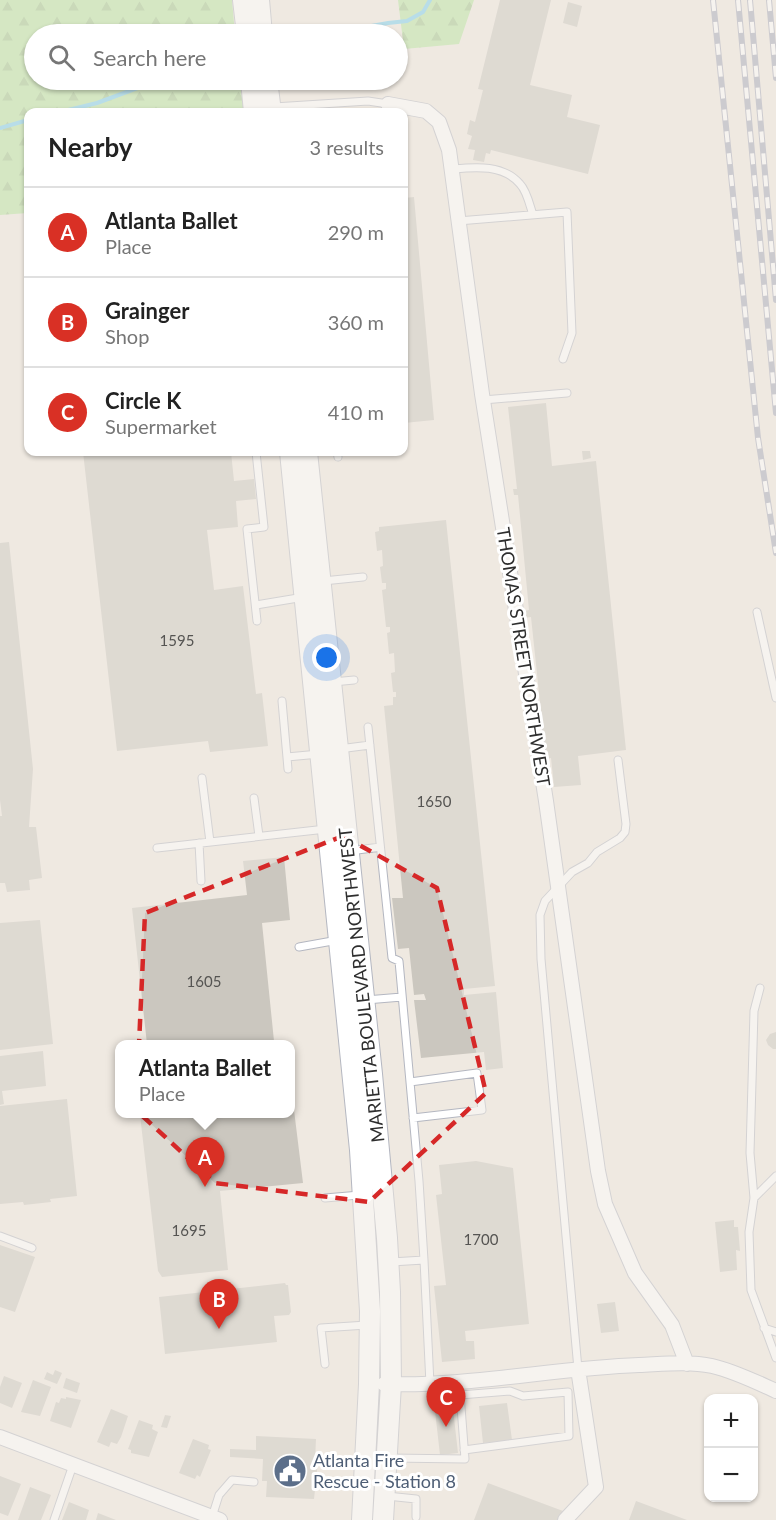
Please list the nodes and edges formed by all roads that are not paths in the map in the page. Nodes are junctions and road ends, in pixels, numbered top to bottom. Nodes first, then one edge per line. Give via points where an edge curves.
1 (243, 0) edge
2 (259, 0) edge
3 (246, 24) edge
4 (261, 24) edge
5 (255, 90) edge
6 (265, 90) edge
7 (388, 104) joint
8 (261, 108) edge
9 (262, 108) edge
10 (286, 108) edge
11 (452, 169) junction
12 (534, 215) junction
13 (458, 221) junction
14 (563, 359) dead end
15 (567, 393) dead end
16 (483, 400) junction
17 (256, 456) edge
18 (290, 456) edge
19 (307, 456) edge
20 (363, 577) dead end
21 (320, 581) junction
22 (304, 597) junction
23 (256, 605) junction
24 (757, 612) dead end
25 (257, 621) dead end
26 (354, 680) dead end
27 (330, 682) junction
28 (776, 698) edge
29 (282, 701) dead end
30 (368, 727) dead end
31 (370, 745) junction
32 (328, 752) junction
33 (287, 757) junction
34 (618, 760) dead end
35 (288, 769) dead end
36 (202, 778) dead end
37 (254, 798) dead end
38 (326, 829) junction
39 (260, 836) junction
40 (210, 842) junction
41 (199, 843) junction
42 (380, 847) junction
43 (157, 848) dead end
44 (348, 851) junction
45 (201, 881) dead end
46 (558, 885) junction
47 (338, 940) junction
48 (299, 947) dead end
49 (760, 988) dead end
50 (402, 997) junction
51 (364, 1000) junction
52 (410, 1082) junction
53 (413, 1118) junction
54 (776, 1176) edge
55 (363, 1195) junction
56 (325, 1198) dead end
57 (754, 1198) junction
58 (0, 1236) edge
59 (32, 1248) dead end
60 (424, 1260) junction
61 (388, 1262) junction
62 (370, 1325) junction
63 (764, 1328) junction
64 (776, 1332) edge
65 (776, 1358) edge
66 (325, 1364) dead end
67 (687, 1364) junction
68 (578, 1368) junction
69 (369, 1384) junction
70 (391, 1384) junction
71 (430, 1384) junction
72 (460, 1388) junction
73 (776, 1391) edge
74 (0, 1437) edge
75 (464, 1450) junction
76 (387, 1458) junction
77 (73, 1465) junction
78 (254, 1482) dead end
79 (385, 1496) junction
80 (416, 1517) dead end
81 (216, 1519) edge
82 (54, 1520) edge
83 (362, 1520) edge
84 (383, 1520) edge
85 (565, 1520) edge

1 - 3 main road
2 - 4 main road
5 - 8 main road
6 - 9 main road
7 - 10 lane, THOMAS STREET NORTHWEST via 368,101
7 - 11 street, THOMAS STREET NORTHWEST via 426,111 439,122 450,150
11 - 12 lane via 476,166 500,170 521,184
11 - 13 street, THOMAS STREET NORTHWEST
12 - 13 lane
12 - 14 lane via 567,212 572,333
13 - 16 street, THOMAS STREET NORTHWEST
15 - 16 lane
16 - 46 street, THOMAS STREET NORTHWEST
17 - 23 lane via 264,527 247,529
18 - 22 main road
19 - 21 main road, MARIETTA BOULEVARD NORTHWEST
20 - 21 lane
21 - 27 main road, MARIETTA BOULEVARD NORTHWEST
22 - 23 lane
22 - 32 main road
23 - 25 lane
24 - 28 lane
26 - 27 lane
27 - 32 main road, MARIETTA BOULEVARD NORTHWEST
29 - 33 lane
30 - 31 lane
31 - 32 lane
31 - 42 lane
32 - 33 lane
32 - 38 main road
32 - 44 main road, MARIETTA BOULEVARD NORTHWEST
33 - 35 lane
34 - 46 lane via 626,832
36 - 40 lane
37 - 39 lane
38 - 39 lane
38 - 47 main road
39 - 40 lane
40 - 41 lane
41 - 43 lane
41 - 45 lane
42 - 44 lane
42 - 50 lane via 392,957 399,962
44 - 51 main road, MARIETTA BOULEVARD NORTHWEST
46 - 67 street, THOMAS STREET NORTHWEST via 605,1204 635,1273 672,1325
46 - 68 lane via 544,901 540,915 540,959
47 - 48 lane
47 - 55 main road
49 - 57 lane via 754,1011 750,1153
50 - 51 lane
50 - 52 lane
51 - 61 main road, MARIETTA BOULEVARD NORTHWEST
52 - 53 lane
52 - 53 lane via 477,1073 482,1110
53 - 60 lane
54 - 57 lane
55 - 56 lane
55 - 62 main road
57 - 63 lane via 749,1232 751,1290
58 - 59 lane
60 - 61 lane
60 - 71 lane
61 - 70 main road, MARIETTA BOULEVARD NORTHWEST
62 - 66 lane via 321,1328
62 - 69 main road
63 - 64 lane
63 - 65 lane
67 - 68 street
67 - 73 street via 714,1367
68 - 72 street
68 - 85 street via 596,1486
69 - 70 street
69 - 83 main road
70 - 71 street
70 - 76 main road, MARIETTA BOULEVARD NORTHWEST
71 - 72 street
72 - 75 lane
72 - 75 lane via 510,1391 523,1396 568,1392 569,1436
74 - 77 street
75 - 76 lane via 465,1459
76 - 79 main road, MARIETTA BOULEVARD NORTHWEST
77 - 81 street
77 - 82 lane
78 - 81 lane via 232,1480 219,1495
79 - 80 lane via 417,1499
79 - 84 main road, MARIETTA BOULEVARD NORTHWEST

